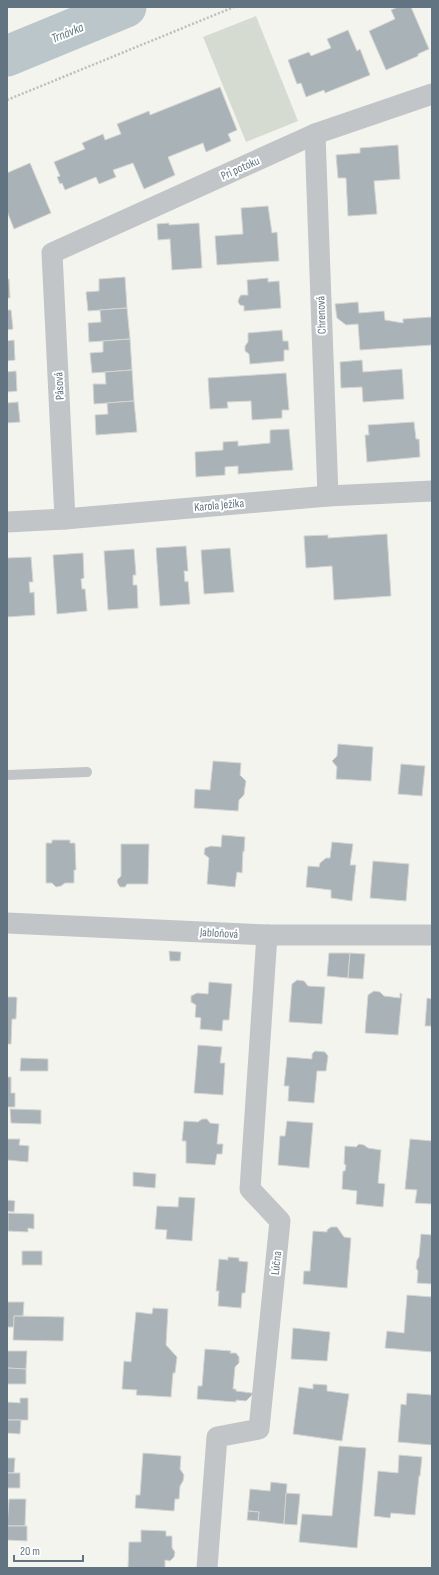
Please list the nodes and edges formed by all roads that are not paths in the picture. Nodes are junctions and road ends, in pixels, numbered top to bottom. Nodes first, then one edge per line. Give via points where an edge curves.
1 (432, 94) edge
2 (315, 134) junction
3 (52, 253) joint
4 (432, 491) edge
5 (328, 496) junction
6 (65, 519) junction
7 (7, 522) edge
8 (87, 772) dead end
9 (7, 775) edge
10 (7, 923) edge
11 (267, 935) junction
12 (432, 935) edge
13 (208, 1568) edge

1 - 2 street, Pri potoku
2 - 3 street, Pri potoku
2 - 5 street, Chrenová
3 - 6 street, Pásová
4 - 5 street, Karola Ježíka
5 - 6 street, Karola Ježíka
6 - 7 street, Karola Ježíka
8 - 9 lane
10 - 11 street, Jabloňová
11 - 12 street, Jabloňová
11 - 13 street, Lúčna via 250,1189 280,1221 259,1428 217,1437

